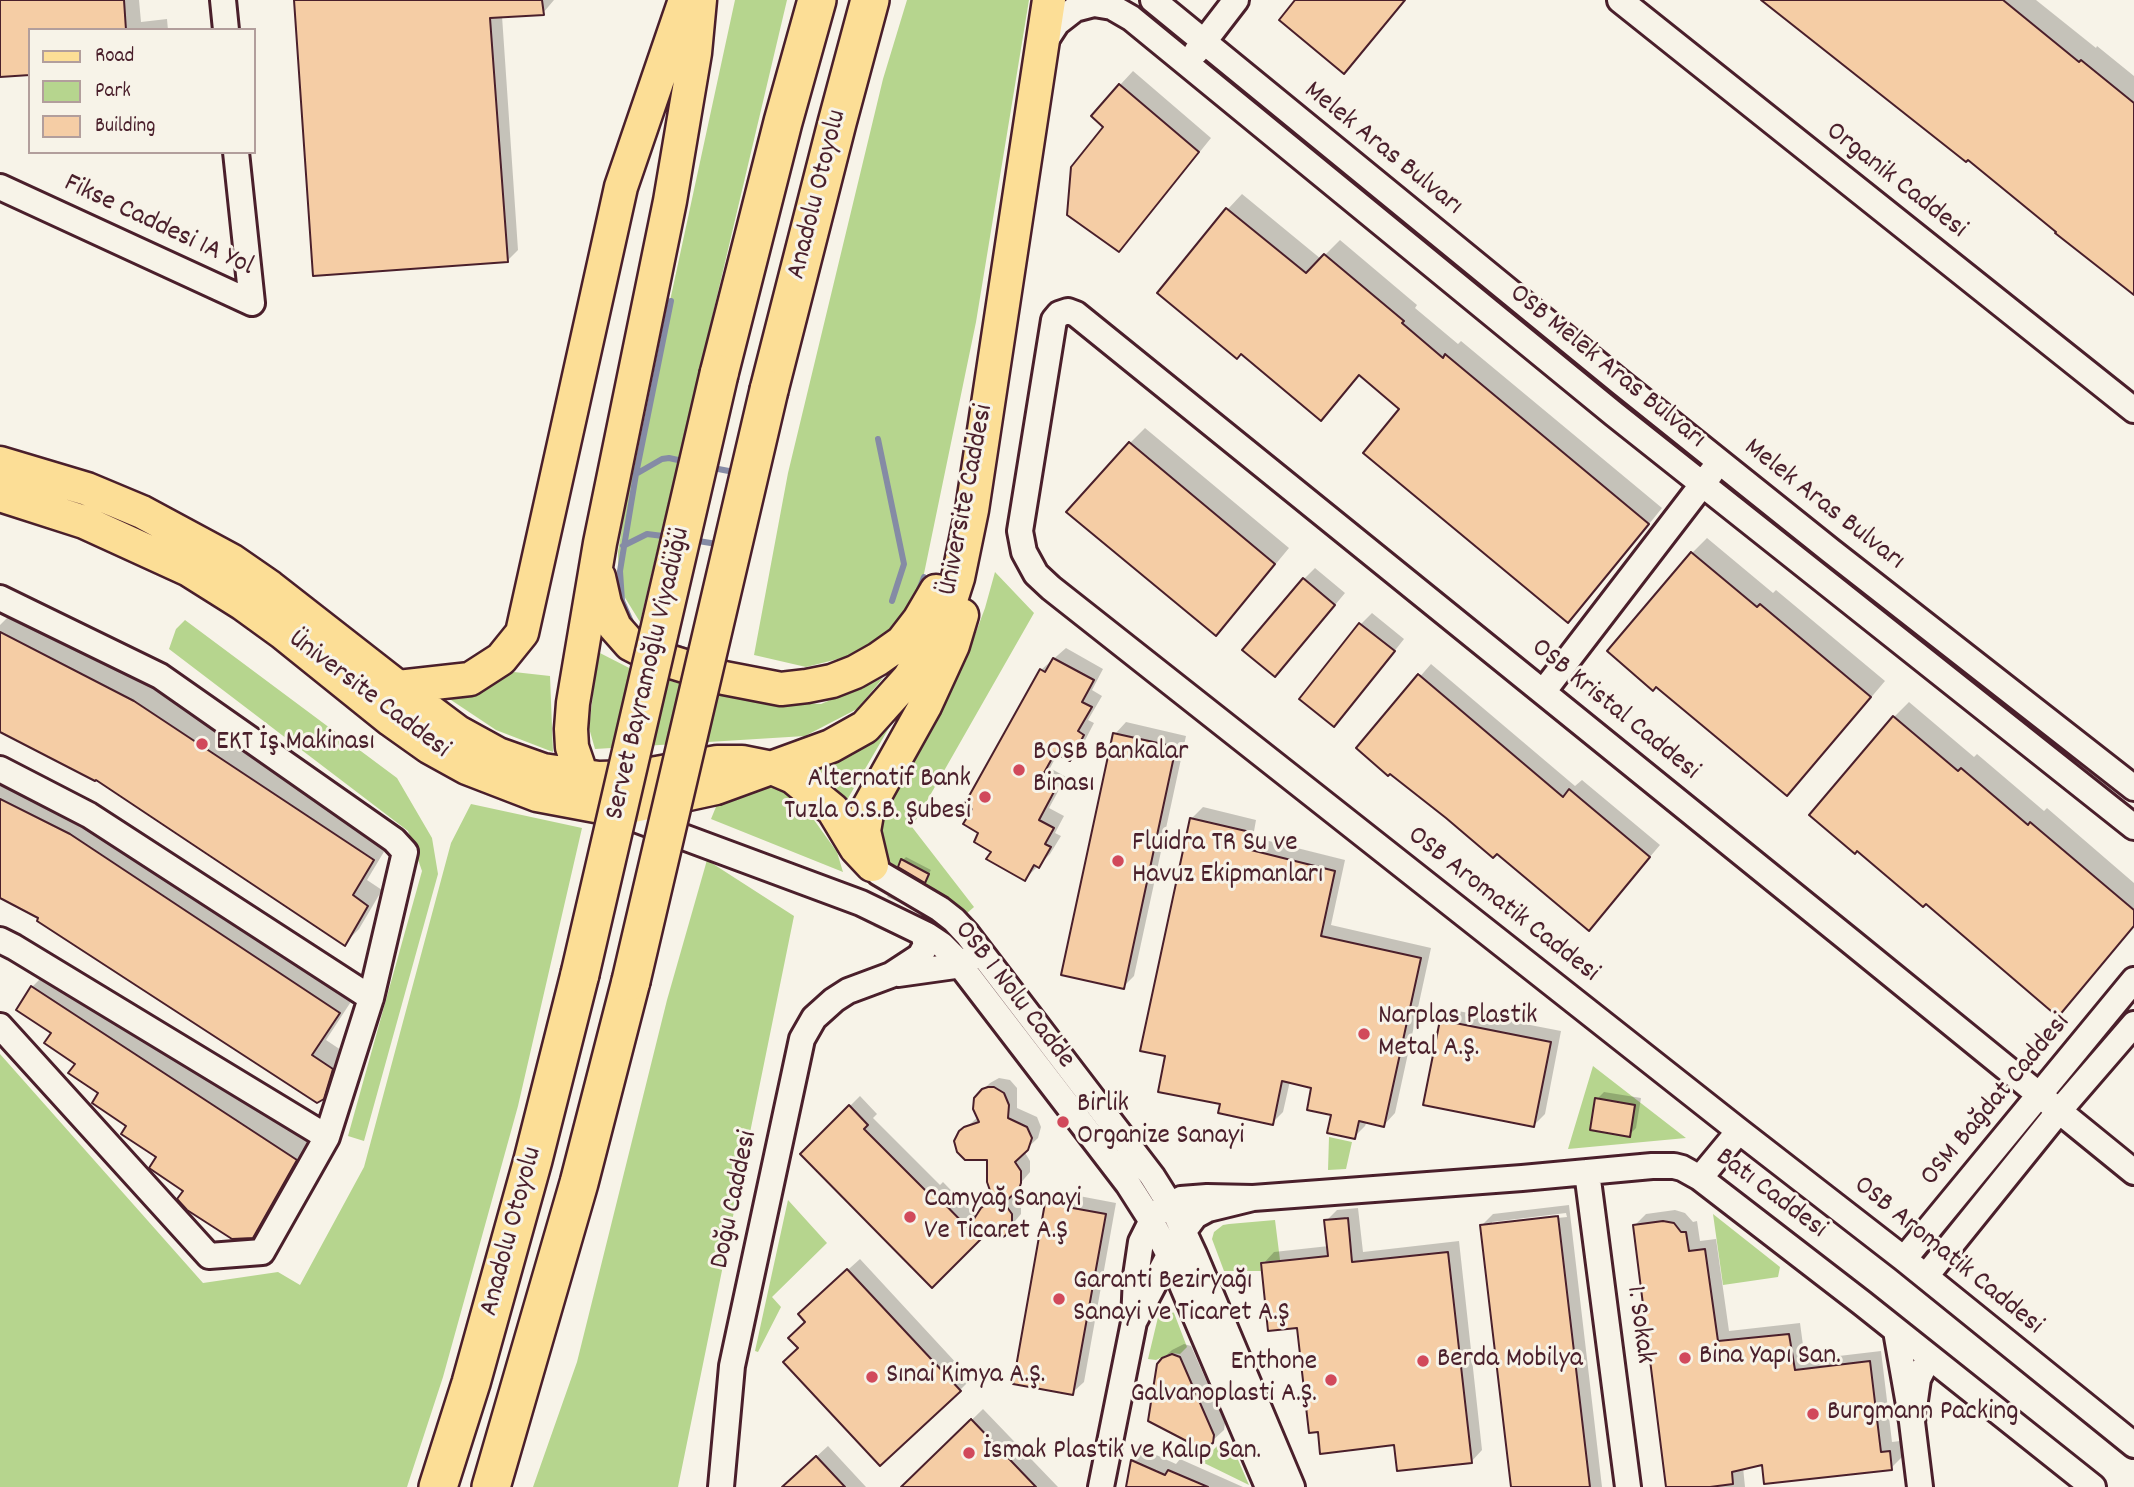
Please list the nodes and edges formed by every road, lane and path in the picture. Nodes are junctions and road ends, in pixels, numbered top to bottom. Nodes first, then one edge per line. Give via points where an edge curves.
1 (223, 0) edge
2 (685, 0) edge
3 (700, 0) edge
4 (817, 0) edge
5 (870, 0) edge
6 (1049, 0) edge
7 (1153, 0) edge
8 (1236, 0) edge
9 (1620, 0) edge
10 (226, 28) edge
11 (1204, 41) junction
12 (1042, 46) junction
13 (1187, 64) junction
14 (236, 154) edge
15 (0, 187) edge
16 (1054, 320) joint
17 (719, 374) joint
18 (769, 390) joint
19 (2134, 410) edge
20 (1719, 461) junction
21 (0, 463) edge
22 (1703, 485) junction
23 (0, 495) edge
24 (972, 510) junction
25 (596, 565) junction
26 (0, 598) edge
27 (398, 687) junction
28 (1543, 692) junction
29 (772, 768) junction
30 (0, 769) edge
31 (582, 776) junction
32 (2134, 788) edge
33 (601, 807) junction
34 (2134, 827) edge
35 (872, 864) junction
36 (923, 933) junction
37 (0, 940) edge
38 (974, 943) junction
39 (962, 965) junction
40 (580, 974) joint
41 (891, 975) junction
42 (631, 981) joint
43 (2134, 981) edge
44 (371, 998) junction
45 (2134, 1024) edge
46 (0, 1026) edge
47 (2050, 1104) junction
48 (1739, 1130) junction
49 (327, 1136) junction
50 (1587, 1172) junction
51 (2134, 1172) edge
52 (1700, 1178) junction
53 (1253, 1198) junction
54 (1160, 1212) junction
55 (1176, 1241) junction
56 (1905, 1259) junction
57 (1926, 1276) junction
58 (1134, 1322) junction
59 (1896, 1331) junction
60 (1931, 1358) junction
61 (1912, 1422) junction
62 (2134, 1445) edge
63 (438, 1487) edge
64 (491, 1487) edge
65 (721, 1487) edge
66 (1101, 1487) edge
67 (1268, 1487) edge
68 (1292, 1487) edge
69 (1628, 1487) edge
70 (1920, 1487) edge
71 (2093, 1487) edge

1 - 10 street
2 - 27 main road via 621,187 522,633 500,659 470,679
3 - 25 main road via 670,201
4 - 17 highway, Anadolu Otoyolu
5 - 18 highway, Anadolu Otoyolu
6 - 12 main road, Üniversite Caddesi
7 - 11 street, Melek Aras Bulvarı
8 - 11 street
9 - 19 street, Organik Caddesi
11 - 13 street
11 - 20 street, Melek Aras Bulvarı
12 - 13 street, OSB Melek Aras Bulvarı via 1057,23 1076,9 1094,4 1132,18
12 - 24 main road, Üniversite Caddesi
13 - 22 street, OSB Melek Aras Bulvarı
14 - 15 street, Fikse Caddesi 1A Yol via 252,303
16 - 28 street, OSB Kristal Caddesi via 1068,311 1076,314
16 - 48 street, OSB Aromatik Caddesi via 1020,531 1024,552 1036,574
17 - 40 highway, Servet Bayramoğlu Viyadüğü, bridge
18 - 42 highway, Servet Bayramoğlu Viyadüğü, bridge
20 - 22 street
20 - 32 street, Melek Aras Bulvarı
21 - 27 main road, Üniversite Caddesi via 87,489 189,536 270,587
22 - 28 street
22 - 34 street, OSB Melek Aras Bulvarı
23 - 33 main road, Üniversite Caddesi via 84,522 189,570 283,633 400,727 467,768 537,795
24 - 25 main road via 935,593 902,642 855,672 807,686 780,689 724,678 655,657 630,644 615,627 605,604
24 - 29 main road, Üniversite Caddesi via 951,600 909,678 865,727 831,746
24 - 35 main road via 969,592 953,645 925,706 868,807 864,831
25 - 31 main road via 571,729
26 - 44 street via 160,676 394,839 405,852
27 - 31 main road, OSB 1 Nolu Cadde via 458,732 498,754 544,770
28 - 47 street, OSB Kristal Caddesi
29 - 31 main road, OSB 1 Nolu Cadde via 717,762 635,777
29 - 33 main road, Üniversite Caddesi via 716,788 633,806
29 - 35 main road, OSB 1 Nolu Cadde via 793,777 832,810
30 - 44 street via 89,815
31 - 33 main road
33 - 36 street, OSB 1 Nolu Cadde via 861,903
35 - 38 street, OSB 1 Nolu Cadde via 940,909
36 - 39 street, OSB 1 Nolu Cadde
36 - 41 street, Doğu Caddesi via 926,945 920,956
37 - 49 street
38 - 39 street via 972,958
38 - 54 street, OSB 1 Nolu Cadde via 1138,1157
39 - 41 street, Doğu Caddesi
39 - 54 street, OSB 1 Nolu Cadde via 1128,1184
40 - 63 highway, Anadolu Otoyolu via 519,1213
41 - 65 street, Doğu Caddesi via 834,1000 814,1018 802,1038 732,1366
42 - 64 highway, Anadolu Otoyolu via 579,1183
43 - 47 street, OSM Bağdat Caddesi
44 - 49 street
45 - 47 street, OSM Bağdat Caddesi
46 - 49 street via 209,1256 262,1252
47 - 51 street, OSB Kristal Caddesi
47 - 56 street, OSM Bağdat Caddesi
47 - 57 street, OSM Bağdat Caddesi
48 - 52 street
48 - 56 street, OSB Aromatik Caddesi
50 - 52 street, Batı Caddesi via 1664,1165
50 - 53 street, Batı Caddesi
50 - 69 street, 1. Sokak
52 - 59 street, Batı Caddesi
53 - 54 street, Batı Caddesi via 1194,1197
53 - 55 street, Batı Caddesi via 1201,1212
54 - 55 street, OSB 1 Nolu Cadde
54 - 58 street via 1139,1250
55 - 58 street
55 - 67 street, OSB 1 Nolu Cadde
55 - 68 street, OSB 1 Nolu Cadde
56 - 57 street, OSB Aromatik Caddesi
57 - 62 street, OSB Aromatik Caddesi
58 - 66 street
59 - 60 street, Batı Caddesi
59 - 61 street
60 - 61 street via 1918,1380
60 - 71 street, Batı Caddesi
61 - 70 street

